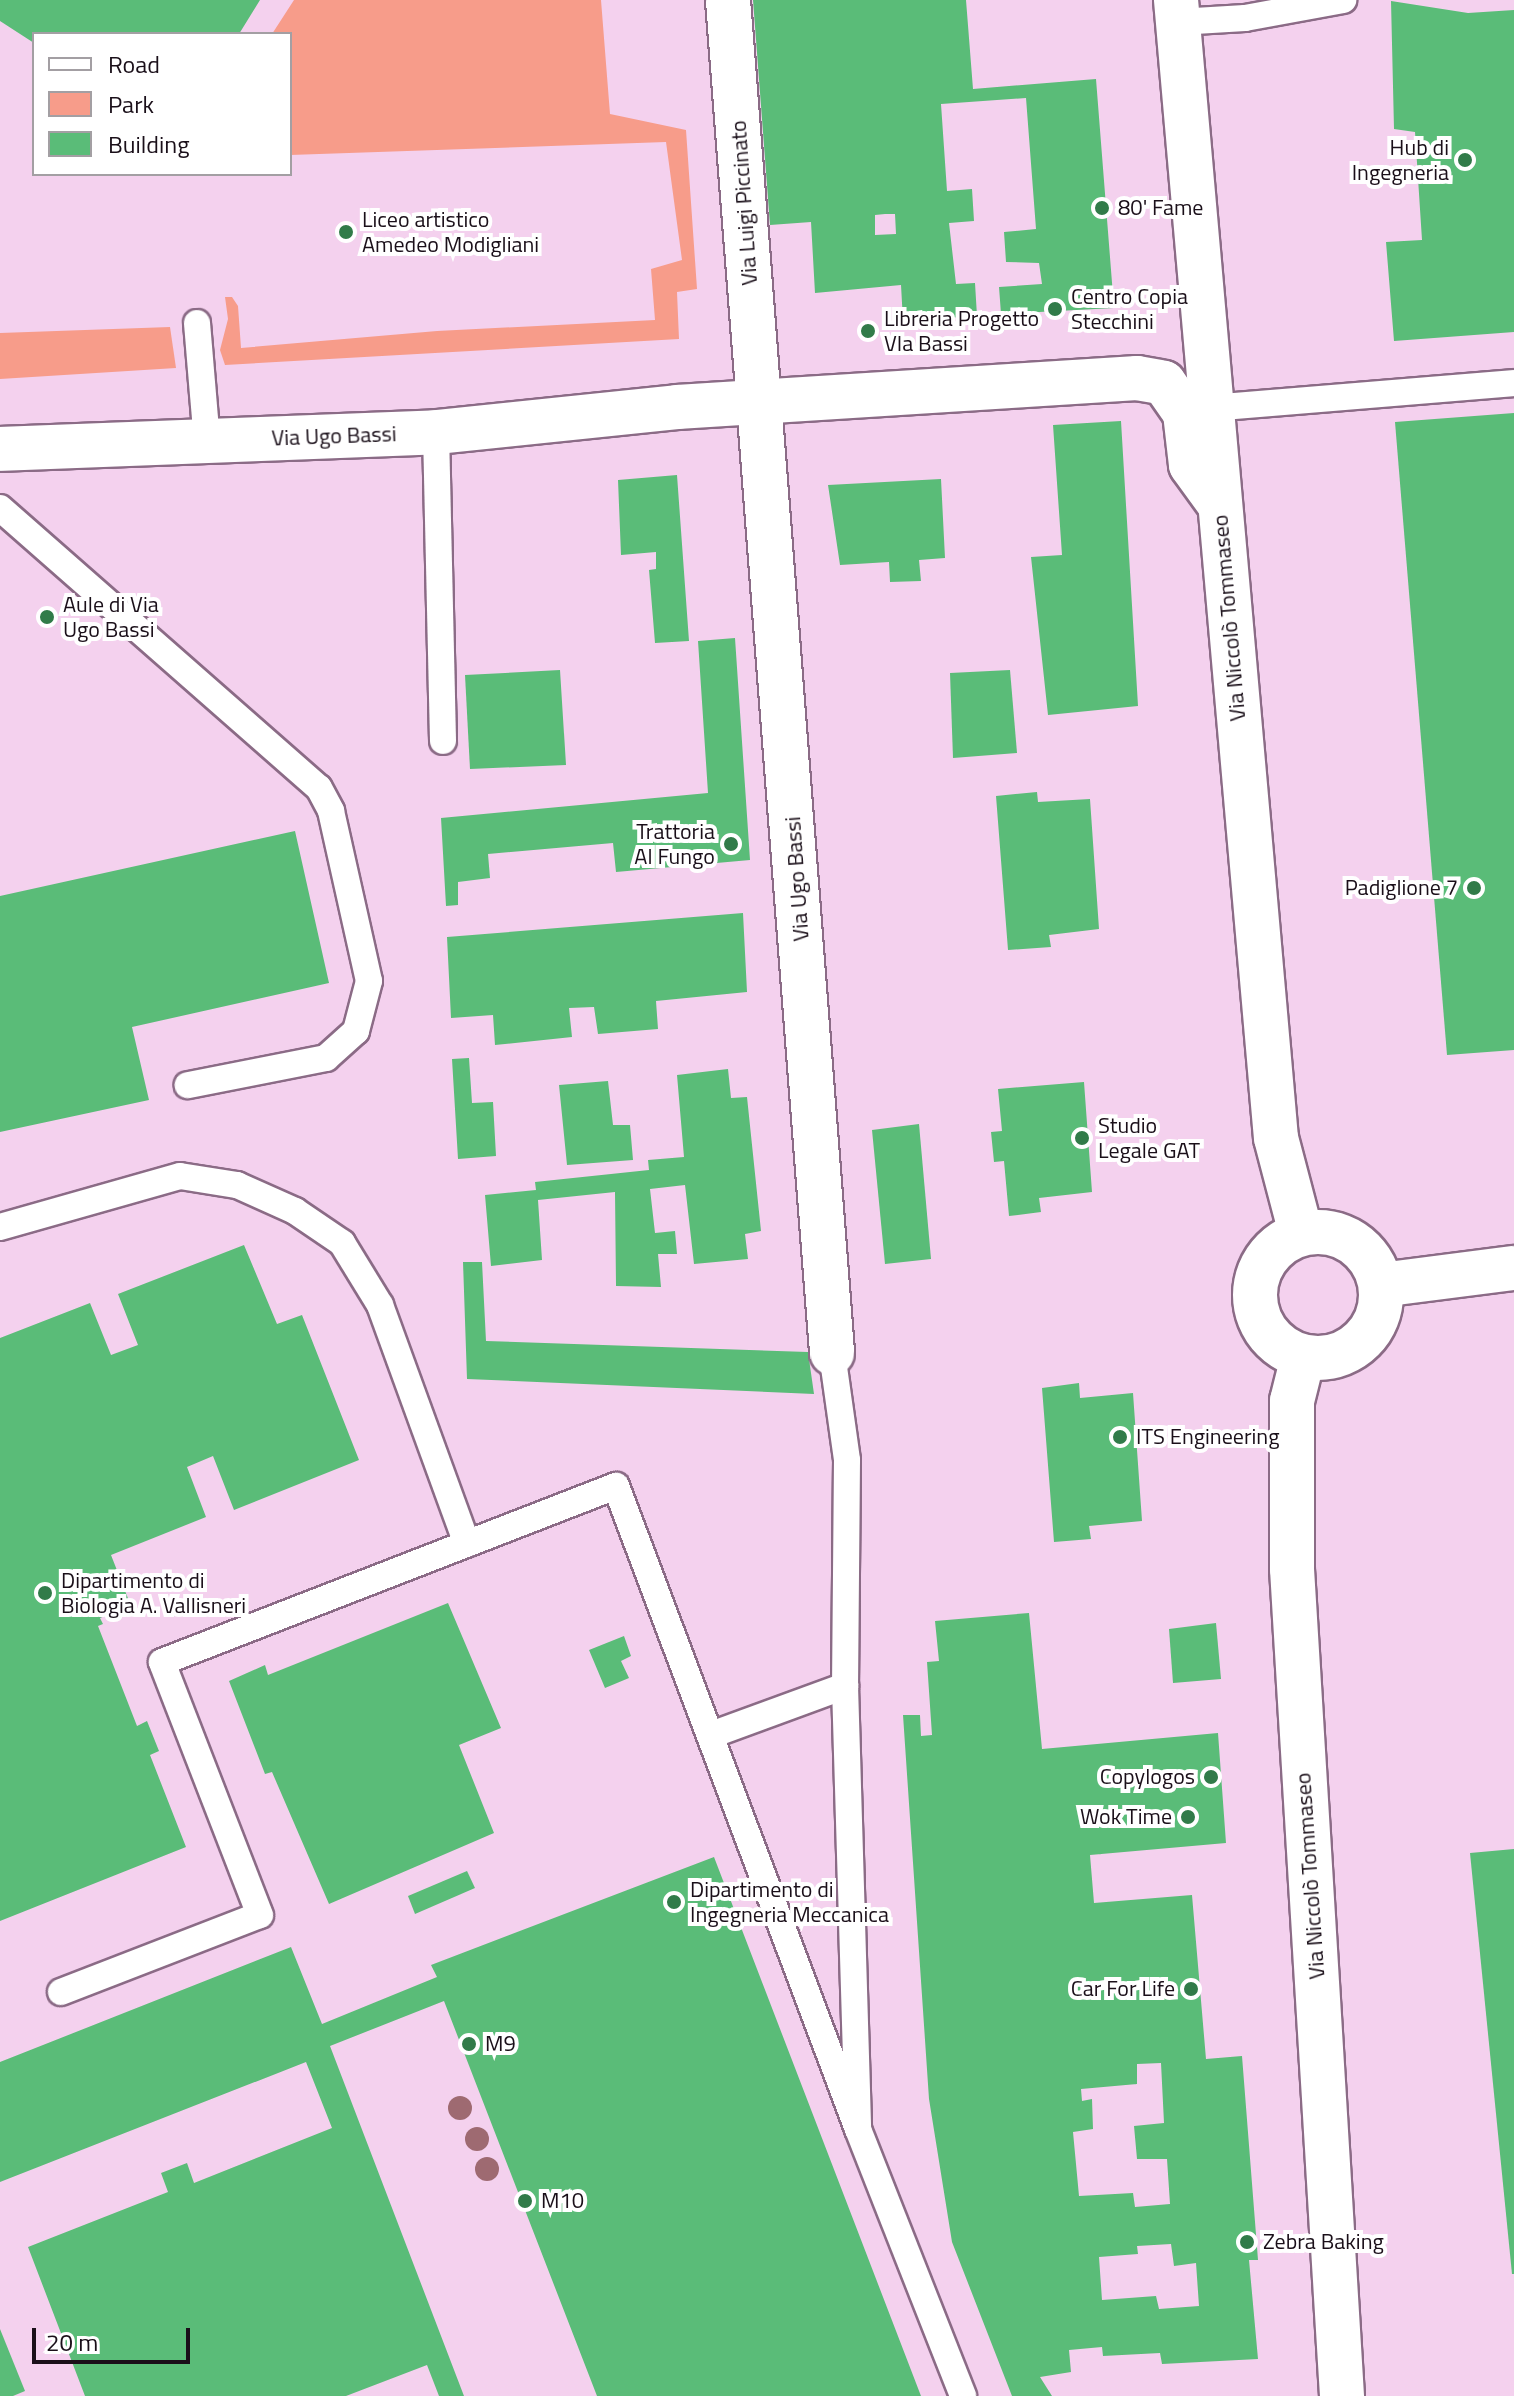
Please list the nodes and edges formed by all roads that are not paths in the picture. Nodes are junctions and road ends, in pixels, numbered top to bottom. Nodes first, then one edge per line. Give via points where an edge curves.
1 (728, 0) edge
2 (1343, 0) edge
3 (1177, 11) edge
4 (197, 323) dead end
5 (1514, 383) edge
6 (763, 405) junction
7 (1211, 408) junction
8 (436, 432) junction
9 (207, 441) junction
10 (0, 449) edge
11 (1220, 505) junction
12 (0, 508) edge
13 (443, 741) dead end
14 (188, 1085) dead end
15 (0, 1227) edge
16 (1301, 1233) junction
17 (1514, 1268) edge
18 (1381, 1285) junction
19 (832, 1353) joint
20 (1303, 1357) junction
21 (467, 1544) junction
22 (845, 1686) junction
23 (711, 1735) junction
24 (61, 1992) dead end
25 (858, 2129) junction
26 (963, 2396) edge
27 (1342, 2396) edge

1 - 6 street, Via Luigi Piccinato
2 - 3 lane via 1245,18
3 - 7 street, Via Niccolò Tommaseo
4 - 9 lane
5 - 7 lane
6 - 8 street, Via Ugo Bassi via 677,407
6 - 11 street, Via Ugo Bassi via 1137,378 1164,383 1185,413 1191,465
6 - 19 street, Via Ugo Bassi
7 - 11 street, Via Niccolò Tommaseo
8 - 9 street, Via Ugo Bassi
8 - 13 lane
9 - 10 street, Via Ugo Bassi
11 - 16 street, Via Niccolò Tommaseo via 1276,1138
12 - 14 lane via 319,788 331,811 369,981 356,1031 326,1058
15 - 21 lane via 180,1176 237,1185 295,1211 342,1243 380,1305
16 - 18 street via 1337,1234 1353,1241 1366,1253
16 - 20 street via 1267,1256 1254,1295 1268,1334
17 - 18 street
18 - 20 street via 1376,1320 1354,1348 1329,1357
19 - 22 lane via 847,1460
20 - 27 street, Via Niccolò Tommaseo via 1291,1423 1292,1569
21 - 23 lane via 616,1486
21 - 24 lane via 162,1662 260,1915
22 - 23 lane
22 - 25 lane
23 - 25 lane
25 - 26 lane

